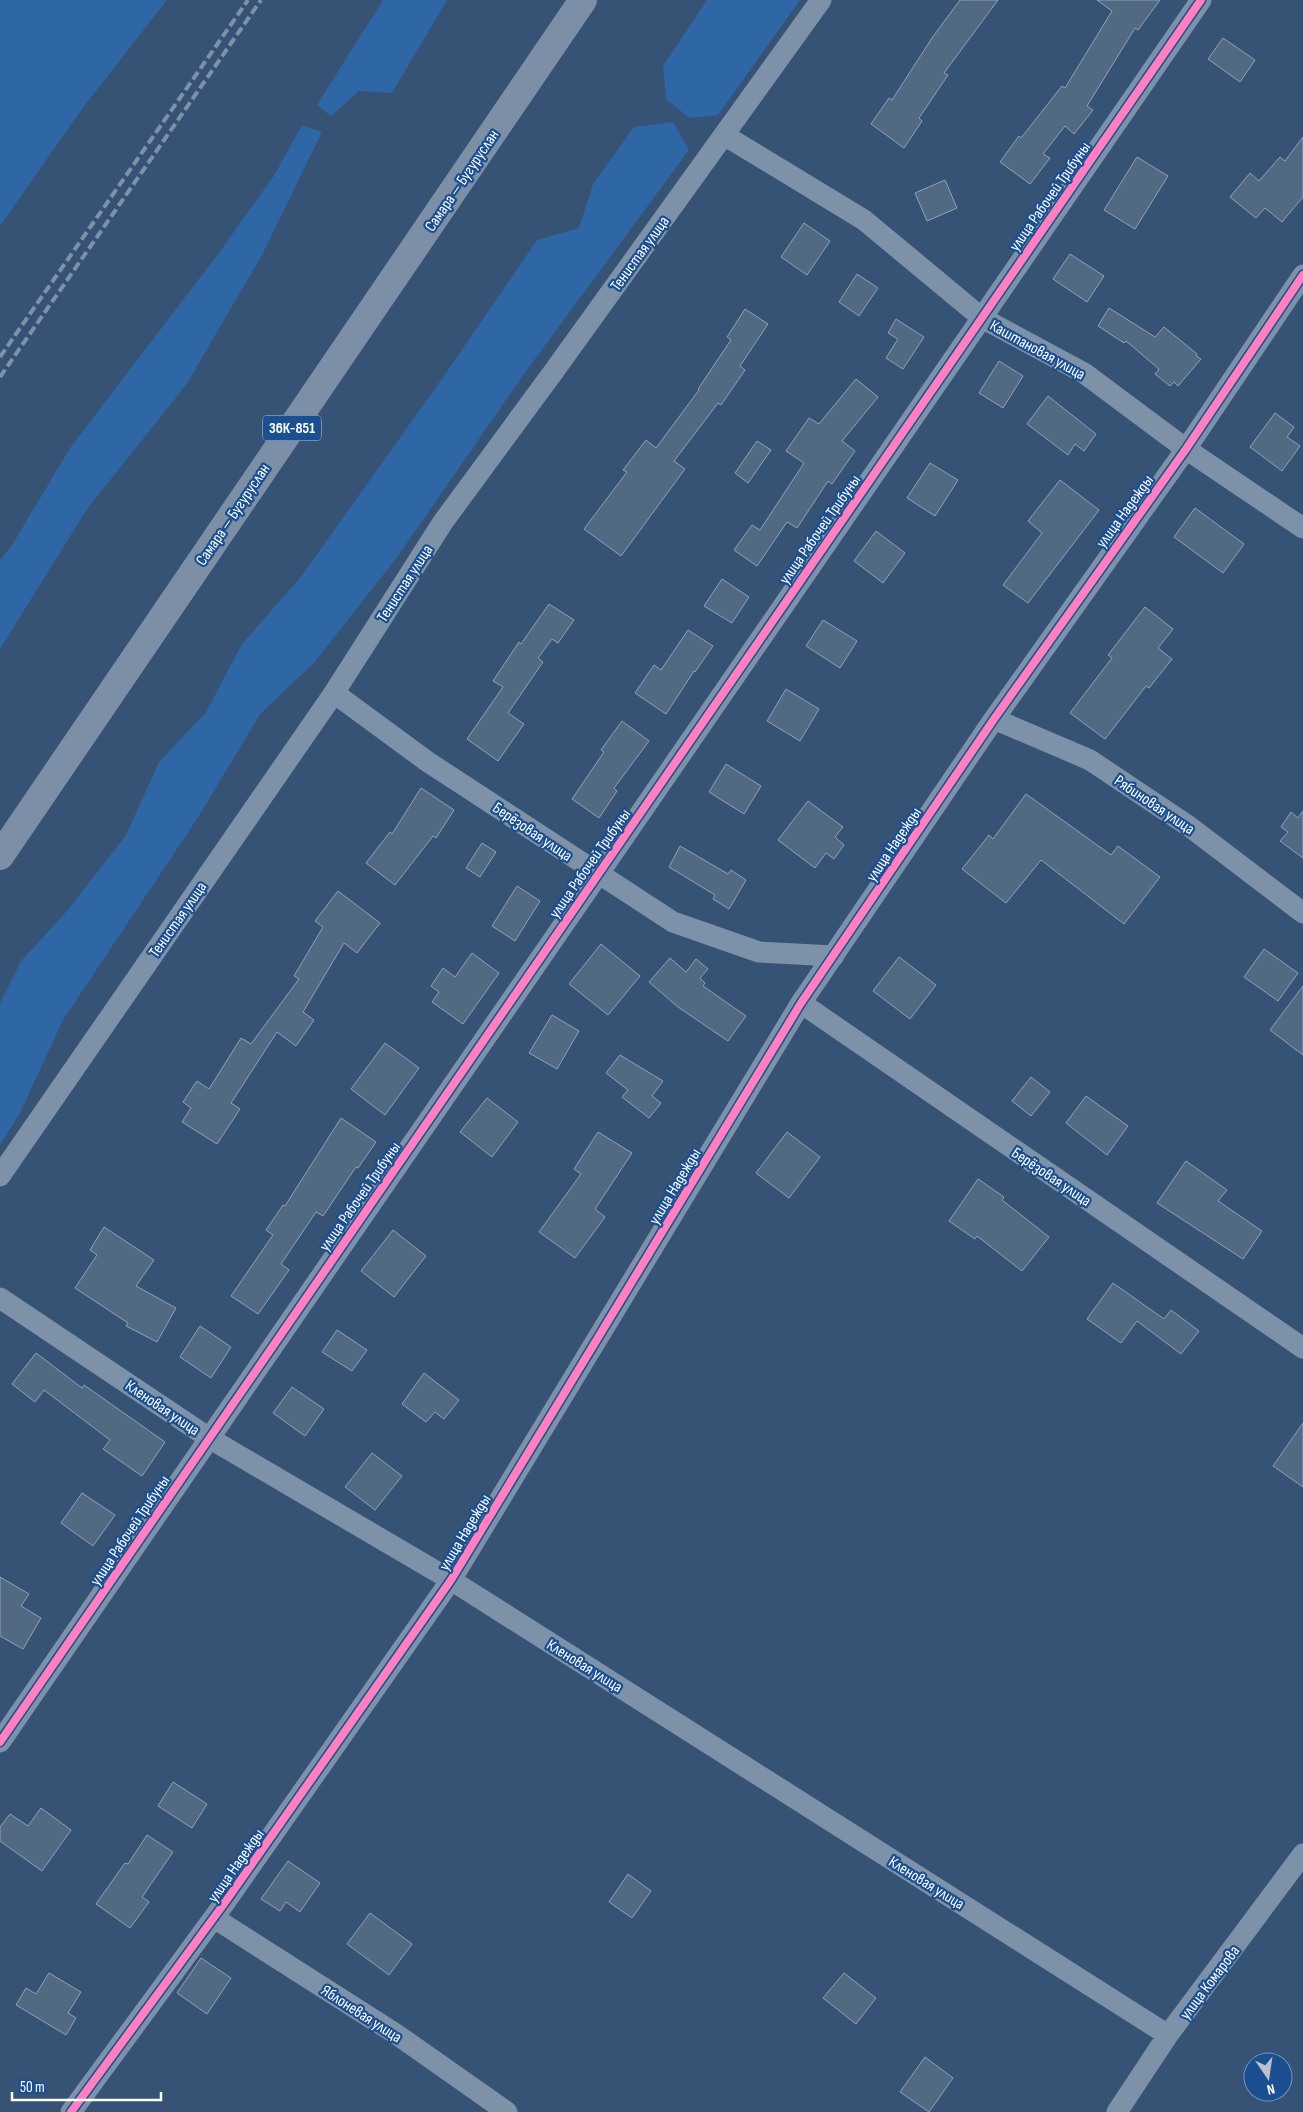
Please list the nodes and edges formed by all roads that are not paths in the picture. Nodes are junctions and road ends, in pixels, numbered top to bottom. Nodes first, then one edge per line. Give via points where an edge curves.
1 (584, 0) edge
2 (821, 0) edge
3 (1201, 0) edge
4 (724, 135) junction
5 (1303, 275) edge
6 (982, 318) junction
7 (1186, 449) junction
8 (1303, 528) edge
9 (334, 693) junction
10 (994, 718) junction
11 (0, 856) edge
12 (598, 874) junction
13 (1303, 913) edge
14 (834, 956) junction
15 (801, 1003) junction
16 (0, 1176) edge
17 (0, 1298) edge
18 (1303, 1348) edge
19 (209, 1438) junction
20 (451, 1580) junction
21 (0, 1742) edge
22 (1303, 1854) edge
23 (214, 1918) junction
24 (1168, 2036) junction
25 (71, 2112) edge
26 (507, 2112) edge
27 (1117, 2112) edge

1 - 11 main road, Самара — Бугуруслан / 36К-851
2 - 4 street, Тенистая улица
3 - 6 street, улица Рабочей Трибуны
4 - 6 street, Каштановая улица via 864,220
4 - 9 street, Тенистая улица via 443,522
5 - 7 street, улица Надежды
6 - 7 street, Каштановая улица via 1084,373
6 - 12 street, улица Рабочей Трибуны
7 - 8 street, Каштановая улица
7 - 10 street, улица Надежды
9 - 12 street, Берёзовая улица via 428,762
9 - 16 street, Тенистая улица
10 - 13 street, Рябиновая улица via 1090,760 1190,827
10 - 14 street, улица Надежды
12 - 14 street, Берёзовая улица via 673,922 759,952
12 - 19 street, улица Рабочей Трибуны
14 - 15 street, улица Надежды
15 - 18 street, Берёзовая улица
15 - 20 street, улица Надежды
17 - 19 street, Кленовая улица
19 - 20 street, Кленовая улица
19 - 21 street, улица Рабочей Трибуны
20 - 23 street, улица Надежды
20 - 24 street, Кленовая улица
22 - 24 street, улица Комарова
23 - 25 street, улица Надежды
23 - 26 street, Яблоневая улица via 396,2034
24 - 27 street, улица Комарова

